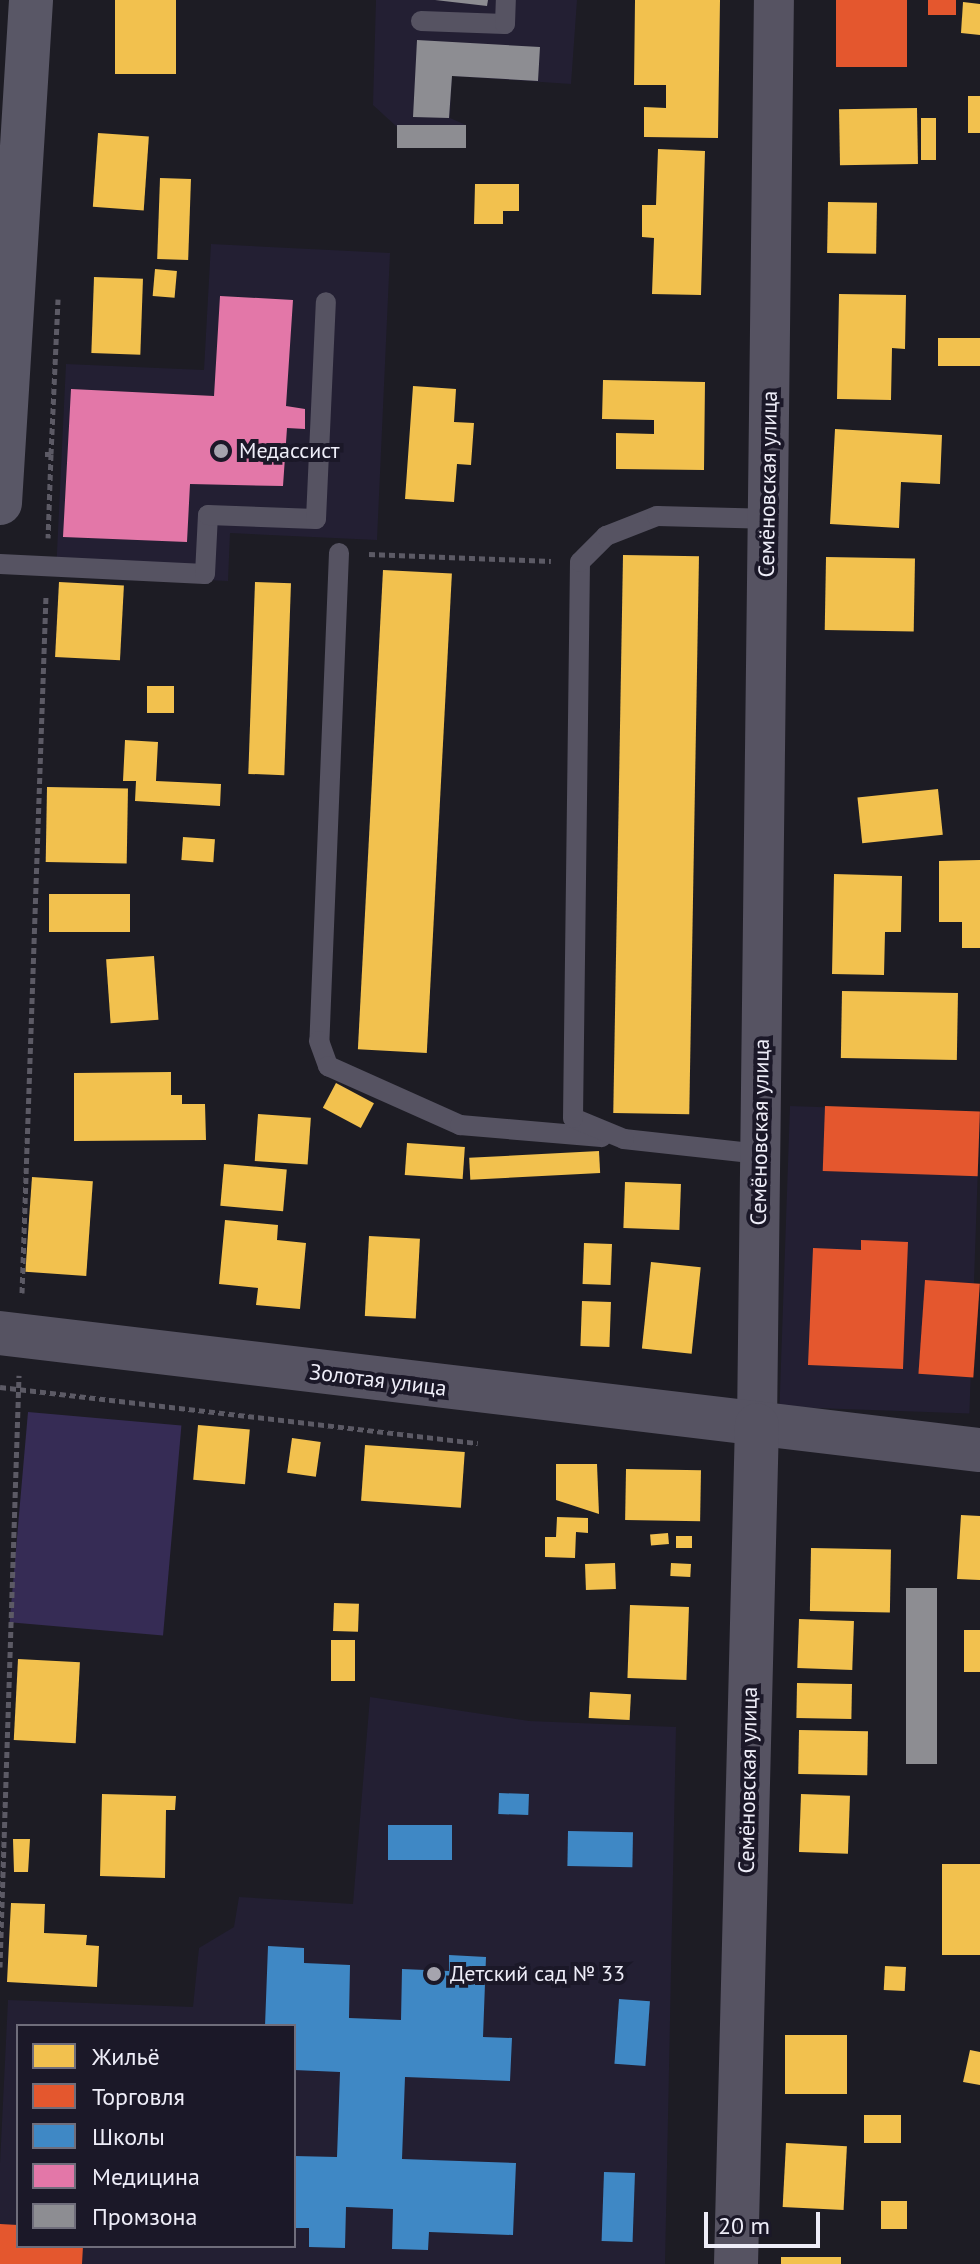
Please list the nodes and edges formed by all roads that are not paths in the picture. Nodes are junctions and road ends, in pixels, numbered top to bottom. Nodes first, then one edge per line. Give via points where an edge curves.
1 (31, 0) edge
2 (506, 0) edge
3 (774, 0) edge
4 (421, 21) dead end
5 (326, 302) dead end
6 (2, 420) edge
7 (0, 503) edge
8 (768, 519) junction
9 (339, 553) road end
10 (0, 564) edge
11 (624, 1139) junction
12 (760, 1154) junction
13 (0, 1333) edge
14 (757, 1425) junction
15 (980, 1450) edge
16 (736, 2264) edge

1 - 6 main road
2 - 4 lane via 505,24
3 - 8 street, Семёновская улица
5 - 10 lane via 316,519 208,515 205,574
6 - 7 main road
8 - 11 lane via 657,516 606,536 580,562 573,1118
8 - 12 street, Семёновская улица
9 - 11 lane via 319,1041 328,1066 460,1125
11 - 12 lane
12 - 14 street, Семёновская улица
13 - 14 street, Золотая улица
14 - 15 street, Золотая улица
14 - 16 street, Семёновская улица

